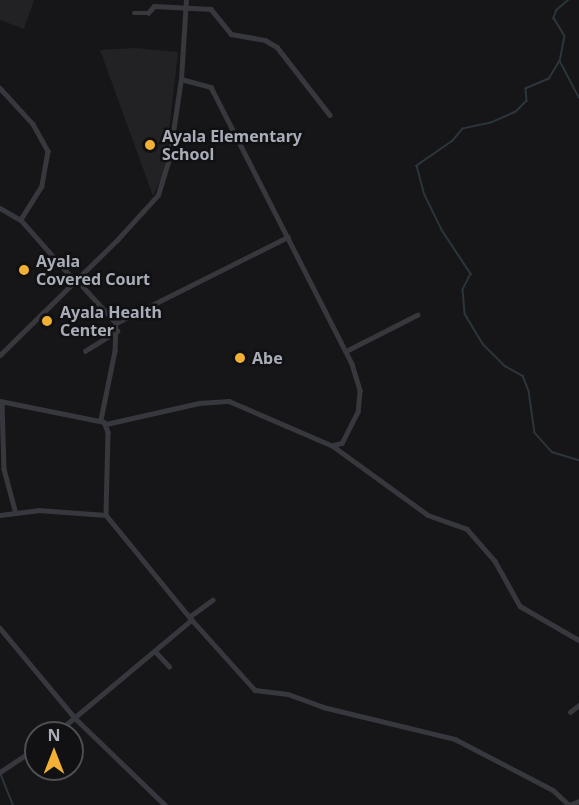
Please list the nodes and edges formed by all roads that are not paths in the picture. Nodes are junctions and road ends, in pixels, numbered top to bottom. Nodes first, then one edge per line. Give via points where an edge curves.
1 (186, 3) edge
2 (134, 13) dead end
3 (181, 79) junction
4 (0, 88) edge
5 (330, 115) dead end
6 (0, 208) edge
7 (21, 220) junction
8 (288, 237) junction
9 (76, 280) junction
10 (417, 315) dead end
11 (116, 323) junction
12 (117, 331) junction
13 (85, 351) dead end
14 (346, 351) junction
15 (0, 355) edge
16 (1, 401) edge
17 (103, 422) junction
18 (333, 446) junction
19 (15, 510) junction
20 (106, 514) junction
21 (0, 515) edge
22 (212, 600) dead end
23 (191, 619) junction
24 (0, 628) edge
25 (579, 640) edge
26 (155, 651) junction
27 (169, 666) dead end
28 (579, 705) edge
29 (570, 712) dead end
30 (75, 718) junction
31 (71, 721) edge
32 (24, 756) edge
33 (0, 772) edge
34 (579, 801) edge
35 (165, 805) edge
36 (569, 805) edge

1 - 2 street via 154,6 148,13
1 - 3 street
1 - 5 street via 211,9 231,34 265,40 277,47
3 - 8 street via 211,87
3 - 9 street via 169,159 158,195
4 - 7 street via 33,124 48,151 42,186
6 - 7 street
7 - 9 street
8 - 11 street
8 - 14 street
9 - 11 street
9 - 15 street
10 - 14 street
11 - 12 street
12 - 13 street
12 - 17 street
14 - 18 street via 360,390 358,412 342,443
16 - 17 street
16 - 19 street via 4,469
17 - 18 street via 226,401
17 - 20 street
18 - 25 street via 428,514 467,529 495,561 520,606
19 - 20 street
19 - 21 street
20 - 23 street
22 - 23 street
23 - 26 street
23 - 36 street via 255,690 288,694 323,707 455,739 553,790
24 - 30 street
26 - 27 street
26 - 30 street
28 - 29 street
30 - 31 street
30 - 35 street
32 - 33 street
34 - 36 street

